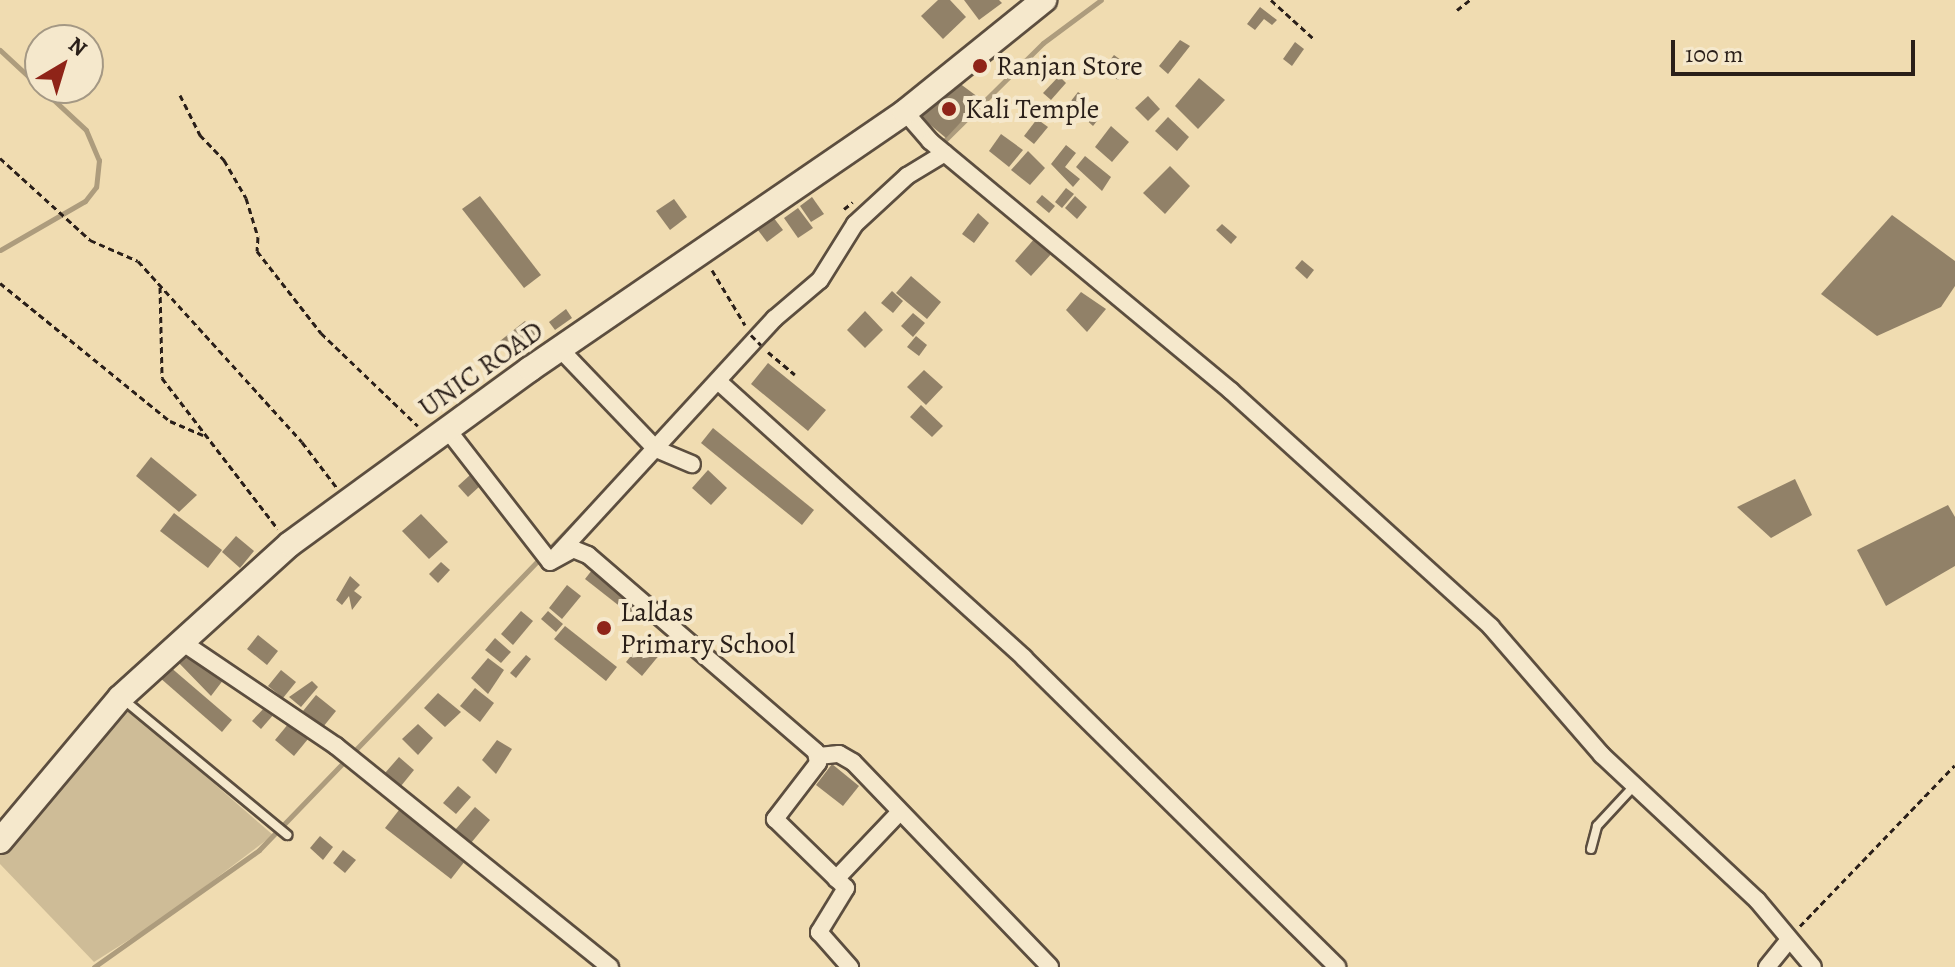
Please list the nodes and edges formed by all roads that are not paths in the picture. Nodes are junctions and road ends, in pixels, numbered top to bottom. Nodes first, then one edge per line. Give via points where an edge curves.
1 (1044, 0) edge
2 (905, 112) junction
3 (945, 153) junction
4 (561, 350) junction
5 (719, 382) junction
6 (439, 435) junction
7 (651, 444) junction
8 (692, 464) dead end
9 (552, 561) junction
10 (182, 642) junction
11 (120, 698) junction
12 (819, 756) junction
13 (1634, 786) junction
14 (898, 814) junction
15 (287, 835) dead end
16 (0, 841) edge
17 (1591, 849) dead end
18 (836, 879) junction
19 (1787, 942) junction
20 (610, 967) edge
21 (850, 967) edge
22 (1050, 967) edge
23 (1337, 967) edge
24 (1767, 967) edge
25 (1813, 967) edge

1 - 2 main road, UNIC ROAD
2 - 3 street
2 - 4 main road, UNIC ROAD
3 - 5 street via 907,176 855,224 820,280 774,319
3 - 13 street via 1208,371 1417,559 1525,661
4 - 6 main road, UNIC ROAD
4 - 7 street
5 - 7 street
5 - 23 street via 1024,658
6 - 9 street via 471,454 535,549
6 - 10 main road, UNIC ROAD via 290,544
7 - 8 street
7 - 9 street
9 - 12 street via 573,549 588,555
10 - 11 main road, UNIC ROAD
10 - 20 street via 341,749
11 - 15 lane via 135,704
11 - 16 main road, UNIC ROAD
12 - 14 street via 845,756
12 - 18 street via 775,819
13 - 17 lane via 1597,826
13 - 19 street via 1757,900
14 - 18 street
14 - 22 street
18 - 21 street via 846,893 819,932
19 - 24 street
19 - 25 street

